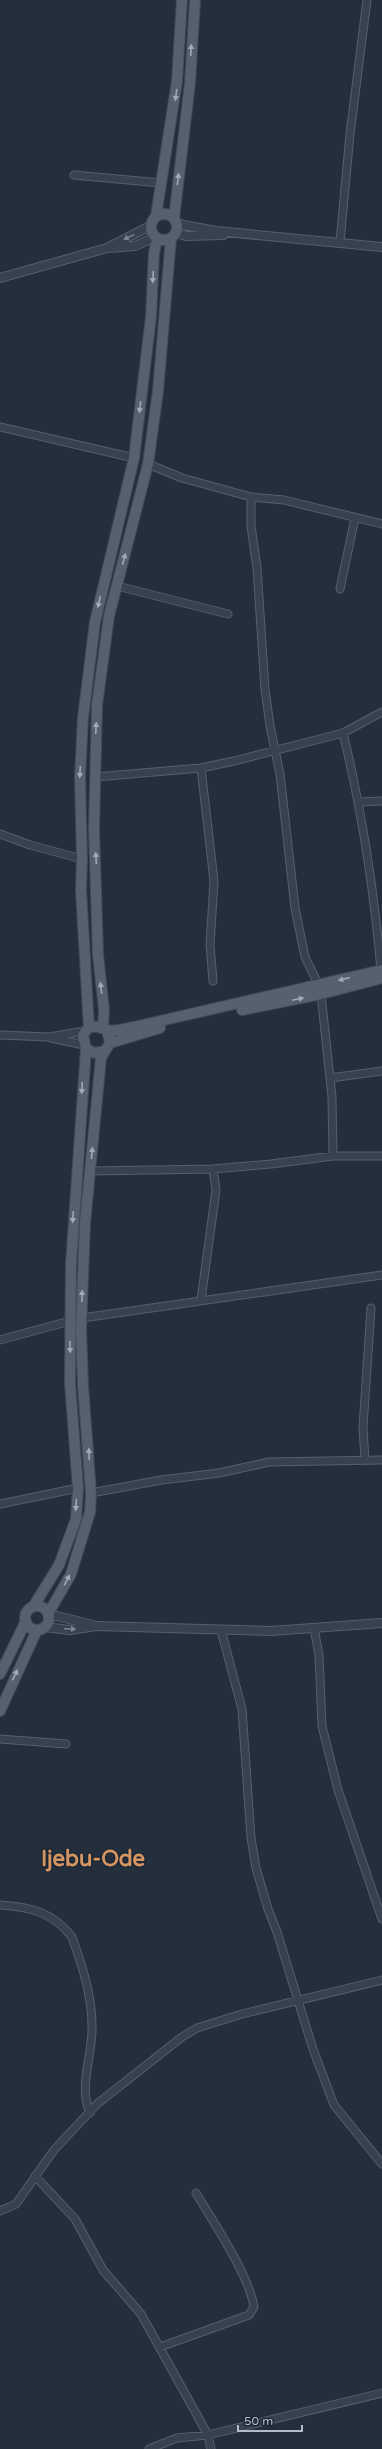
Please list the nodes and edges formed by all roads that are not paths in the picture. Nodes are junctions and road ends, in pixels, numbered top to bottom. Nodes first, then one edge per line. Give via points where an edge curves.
1 (182, 0) edge
2 (195, 0) edge
3 (367, 0) edge
4 (74, 175) dead end
5 (161, 183) junction
6 (156, 216) junction
7 (175, 219) junction
8 (150, 226) junction
9 (234, 233) junction
10 (174, 235) junction
11 (156, 238) junction
12 (340, 242) junction
13 (382, 247) edge
14 (107, 248) junction
15 (0, 278) edge
16 (0, 427) edge
17 (134, 458) junction
18 (148, 464) junction
19 (251, 497) junction
20 (355, 518) junction
21 (382, 524) edge
22 (117, 586) junction
23 (340, 589) dead end
24 (228, 614) dead end
25 (382, 712) edge
26 (343, 733) junction
27 (275, 752) junction
28 (201, 768) junction
29 (95, 777) junction
30 (382, 801) edge
31 (359, 802) junction
32 (0, 834) edge
33 (82, 859) junction
34 (382, 973) edge
35 (213, 981) dead end
36 (320, 990) junction
37 (105, 1028) junction
38 (87, 1029) junction
39 (0, 1035) edge
40 (49, 1037) junction
41 (85, 1047) junction
42 (108, 1047) junction
43 (382, 1071) edge
44 (330, 1078) junction
45 (333, 1156) junction
46 (382, 1156) edge
47 (213, 1169) junction
48 (90, 1170) junction
49 (382, 1275) edge
50 (201, 1300) junction
51 (371, 1308) dead end
52 (82, 1318) junction
53 (70, 1321) junction
54 (0, 1340) edge
55 (365, 1460) junction
56 (382, 1460) edge
57 (78, 1488) junction
58 (91, 1492) junction
59 (0, 1504) edge
60 (33, 1607) junction
61 (48, 1615) junction
62 (26, 1620) junction
63 (382, 1623) edge
64 (96, 1626) junction
65 (40, 1628) junction
66 (314, 1628) junction
67 (221, 1630) junction
68 (0, 1674) edge
69 (0, 1711) edge
70 (0, 1739) edge
71 (66, 1744) dead end
72 (0, 1905) edge
73 (382, 1919) edge
74 (382, 1980) edge
75 (299, 1999) junction
76 (90, 2113) junction
77 (382, 2164) edge
78 (35, 2176) junction
79 (196, 2193) dead end
80 (0, 2211) edge
81 (160, 2347) junction
82 (382, 2393) edge
83 (208, 2435) junction
84 (149, 2449) edge
85 (211, 2449) edge

1 -> 5 main road via 177,81
7 -> 2 main road via 190,90
3 - 12 street via 350,134
4 - 5 street
5 - 6 main road
6 - 7 main road via 163,214
6 - 8 main road
7 - 9 street via 183,225
7 - 10 main road
8 - 11 main road
8 -> 14 street
9 - 10 street via 215,236
9 - 12 street
10 - 11 main road via 164,240
10 - 18 main road
11 - 14 street via 136,246
11 -> 17 main road via 151,317
12 - 13 street
14 - 15 street
16 - 17 street
17 -> 33 main road via 103,580 90,652 80,777
18 - 19 street via 182,478
22 -> 18 main road
19 - 20 street via 284,500
19 - 27 street via 251,526 257,568 265,689
20 - 21 street
20 - 23 street
22 - 24 street
29 -> 22 main road via 100,671
25 - 26 street
26 - 27 street
26 - 31 street
27 - 28 street
27 - 36 street via 300,938 305,957
28 - 29 street
28 - 35 street via 214,881 210,945
37 -> 29 main road via 98,955
30 - 31 street
31 - 34 street via 377,917
32 - 33 street
33 - 38 main road
34 - 36 main road
36 - 37 main road via 134,1027
42 -> 36 main road via 174,1025
36 - 44 street
37 - 38 main road
37 - 42 main road
38 - 40 street
38 - 41 main road
39 - 40 street
40 - 41 street
41 - 42 main road via 95,1054
41 -> 53 main road via 71,1239
48 -> 42 main road via 101,1058
43 - 44 street
44 - 45 street
45 - 46 street
45 - 47 street
47 - 48 street
47 - 50 street via 216,1190
52 -> 48 main road via 85,1223
49 - 50 street
50 - 52 street
51 - 55 street via 363,1427
58 -> 52 main road via 83,1386
53 - 54 street
53 -> 57 main road via 70,1383
55 - 56 street
55 - 58 street via 268,1462 219,1473
57 - 59 street
57 -> 60 main road via 76,1519 65,1551 48,1586
61 -> 58 main road via 76,1559 88,1524
60 - 61 main road via 40,1607
60 - 62 main road via 27,1613
61 - 64 street
61 - 65 main road
62 - 65 main road via 30,1627
62 - 68 main road
63 - 66 street
65 -> 64 street via 70,1630
64 - 67 street
69 -> 65 main road
66 - 67 street via 271,1631
66 - 73 street via 322,1726 338,1790
67 - 75 street via 242,1709 251,1838 256,1868
70 - 71 street
72 - 76 street via 42,1912 65,1927 72,1937 91,2007 92,2050 84,2093
74 - 75 street
75 - 76 street via 197,2028 164,2050
75 - 77 street via 313,2049 334,2105
76 - 78 street via 54,2150
78 - 80 street via 16,2204
78 - 81 street via 75,2219 103,2270 141,2314
79 - 81 street via 242,2275 253,2302 253,2312
81 - 83 street
82 - 83 street
83 - 84 street via 177,2438
83 - 85 street

